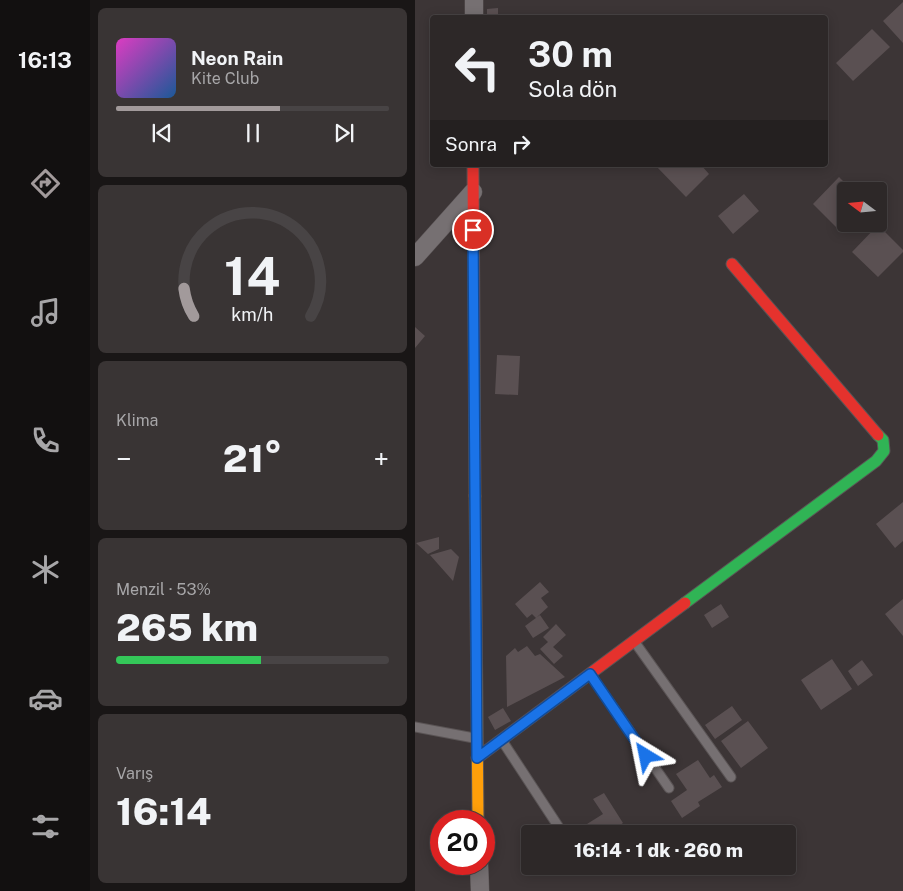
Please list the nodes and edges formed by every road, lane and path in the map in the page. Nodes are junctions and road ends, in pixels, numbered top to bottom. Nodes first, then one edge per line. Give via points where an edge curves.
1 (474, 0) edge
2 (474, 15) edge
3 (473, 167) edge
4 (473, 192) junction
5 (415, 258) edge
6 (732, 264) dead end
7 (634, 641) junction
8 (590, 674) junction
9 (415, 728) edge
10 (477, 739) junction
11 (501, 740) junction
12 (477, 758) junction
13 (731, 777) dead end
14 (669, 788) dead end
15 (478, 810) edge
16 (557, 825) edge
17 (479, 875) edge
18 (480, 891) edge

1 - 2 street
3 - 4 street
4 - 5 street
4 - 10 street
6 - 7 street via 883,440 884,451 876,461
7 - 8 street
7 - 13 lane
8 - 11 street
8 - 14 lane
9 - 10 lane
10 - 12 street
11 - 12 street
11 - 16 lane
12 - 15 street
17 - 18 street

